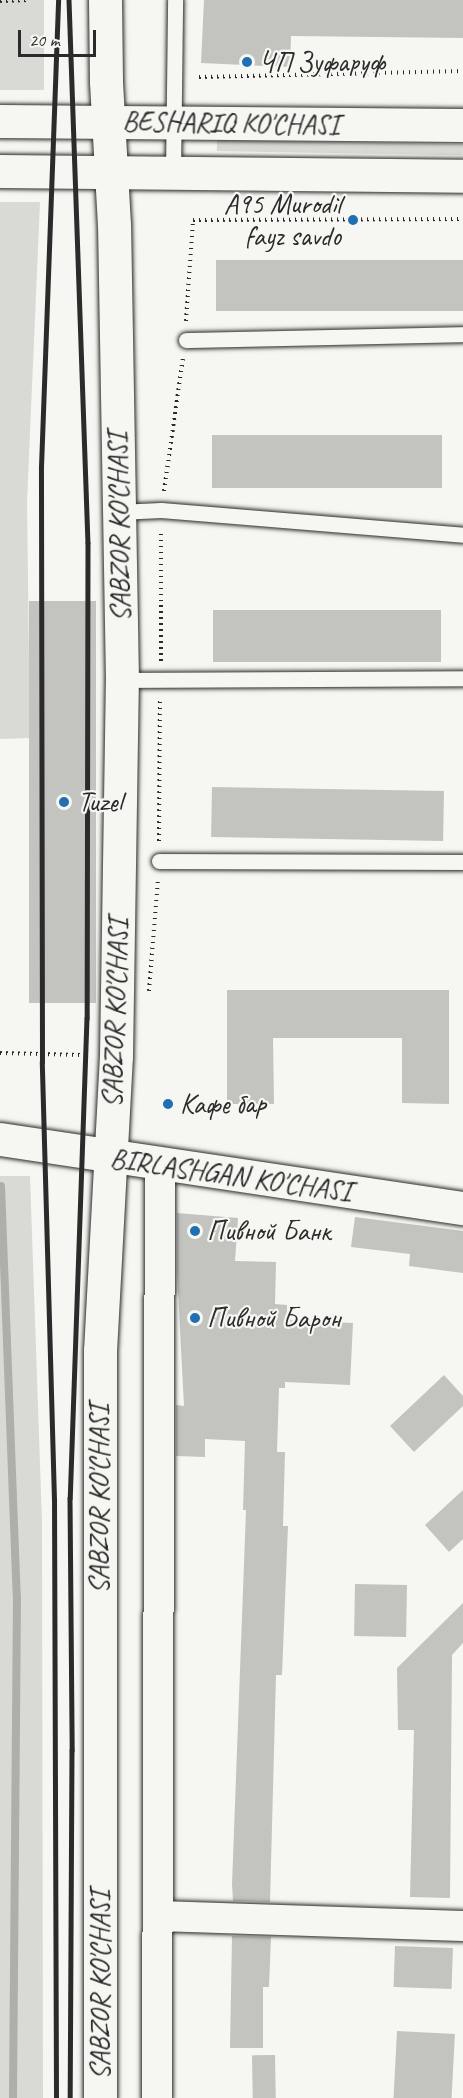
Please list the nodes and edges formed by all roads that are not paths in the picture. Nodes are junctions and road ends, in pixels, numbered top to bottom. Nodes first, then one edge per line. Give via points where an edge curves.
1 (105, 0) edge
2 (175, 0) edge
3 (0, 121) edge
4 (109, 122) junction
5 (174, 122) junction
6 (463, 125) edge
7 (0, 171) edge
8 (112, 172) junction
9 (173, 173) junction
10 (463, 176) edge
11 (463, 334) edge
12 (186, 340) dead end
13 (118, 512) junction
14 (463, 535) edge
15 (463, 678) edge
16 (122, 680) junction
17 (159, 861) dead end
18 (463, 862) edge
19 (0, 1140) edge
20 (109, 1157) junction
21 (160, 1165) junction
22 (463, 1208) edge
23 (159, 1916) junction
24 (463, 1926) edge
25 (99, 2098) edge
26 (157, 2098) edge

1 - 4 street, SABZOR KO'CHASI
2 - 5 lane
3 - 4 street, BESHARIQ KO'CHASI
4 - 5 street, BESHARIQ KO'CHASI
4 - 8 street, SABZOR KO'CHASI
5 - 6 street, BESHARIQ KO'CHASI
5 - 9 lane
7 - 8 street, BESHARIQ KO'CHASI
8 - 9 street, BESHARIQ KO'CHASI
8 - 13 street, SABZOR KO'CHASI
9 - 10 street, BESHARIQ KO'CHASI
11 - 12 lane
13 - 14 lane via 161,510
13 - 16 street, SABZOR KO'CHASI
15 - 16 lane
16 - 20 street, SABZOR KO'CHASI via 116,1056
17 - 18 lane
19 - 20 street, BIRLASHGAN KO'CHASI
20 - 21 street, BIRLASHGAN KO'CHASI
20 - 25 street, SABZOR KO'CHASI via 98,1498
21 - 22 street, BIRLASHGAN KO'CHASI
21 - 23 street
23 - 24 street
23 - 26 street

